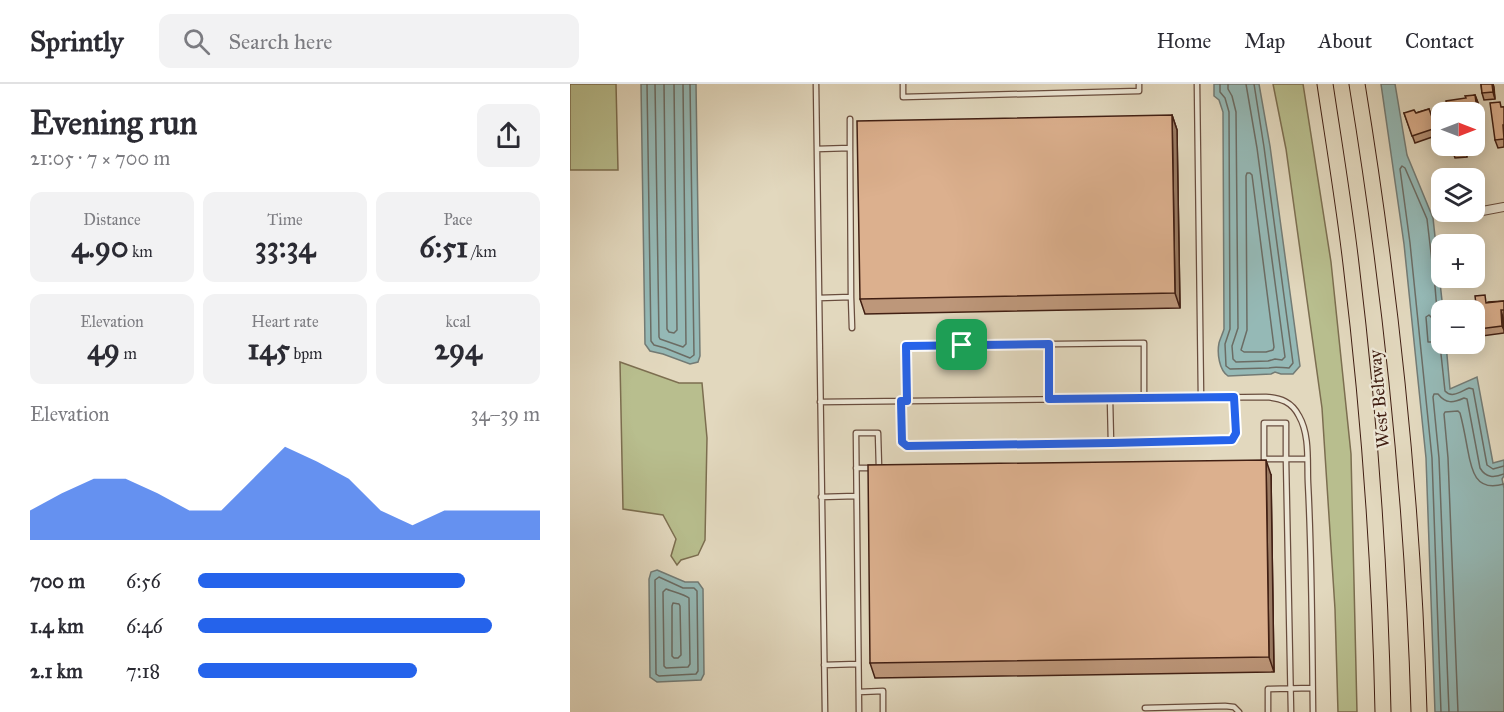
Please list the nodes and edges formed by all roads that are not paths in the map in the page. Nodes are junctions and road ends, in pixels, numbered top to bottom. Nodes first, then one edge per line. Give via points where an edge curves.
1 (816, 84) edge
2 (903, 84) edge
3 (1139, 84) edge
4 (1197, 84) edge
5 (1325, 84) edge
6 (1357, 84) edge
7 (850, 119) dead end
8 (850, 148) junction
9 (817, 149) junction
10 (1504, 207) edge
11 (1485, 211) edge
12 (851, 297) junction
13 (819, 298) junction
14 (852, 328) dead end
15 (1049, 344) junction
16 (1201, 397) junction
17 (1234, 397) junction
18 (1144, 398) junction
19 (1049, 399) junction
20 (1110, 399) junction
21 (904, 401) junction
22 (820, 402) junction
23 (1111, 443) junction
24 (1286, 459) junction
25 (1307, 459) junction
26 (856, 468) junction
27 (856, 496) junction
28 (821, 497) junction
29 (858, 664) junction
30 (824, 665) junction
31 (1290, 688) junction
32 (1312, 688) junction
33 (859, 692) junction
34 (1145, 708) dead end
35 (825, 712) edge
36 (859, 712) edge
37 (883, 712) edge
38 (1239, 712) edge
39 (1268, 712) edge
40 (1291, 712) edge
41 (1312, 712) edge
42 (1383, 712) edge
43 (1419, 712) edge

1 - 9 lane
2 - 3 lane via 903,97 1139,91
4 - 16 lane
5 - 42 highway, West Beltway via 1351,263 1370,442
6 - 43 highway, West Beltway via 1396,369 1412,542
7 - 8 lane
8 - 9 lane
8 - 12 lane
9 - 13 lane
10 - 11 street
12 - 13 lane
12 - 14 lane
13 - 22 lane
15 - 18 lane via 1144,343
15 - 19 lane
15 - 21 lane via 906,346
16 - 17 lane
16 - 18 lane
17 - 23 lane via 1236,433 1232,440
17 - 25 lane via 1287,401 1301,418
18 - 20 lane
19 - 20 lane
19 - 21 lane
20 - 23 lane
21 - 22 lane
21 - 23 lane via 902,442 907,446
22 - 28 lane
24 - 24 lane via 1264,459 1264,423 1286,423
24 - 25 lane
24 - 31 lane
25 - 32 lane
26 - 26 lane via 879,468 878,434 856,433
26 - 27 lane
27 - 28 lane
27 - 29 lane
28 - 30 lane
29 - 30 lane
29 - 33 lane
30 - 35 lane
31 - 32 lane
31 - 39 lane via 1268,689
31 - 40 lane
32 - 41 lane
33 - 36 lane
33 - 37 lane via 883,691
34 - 38 lane via 1225,706

